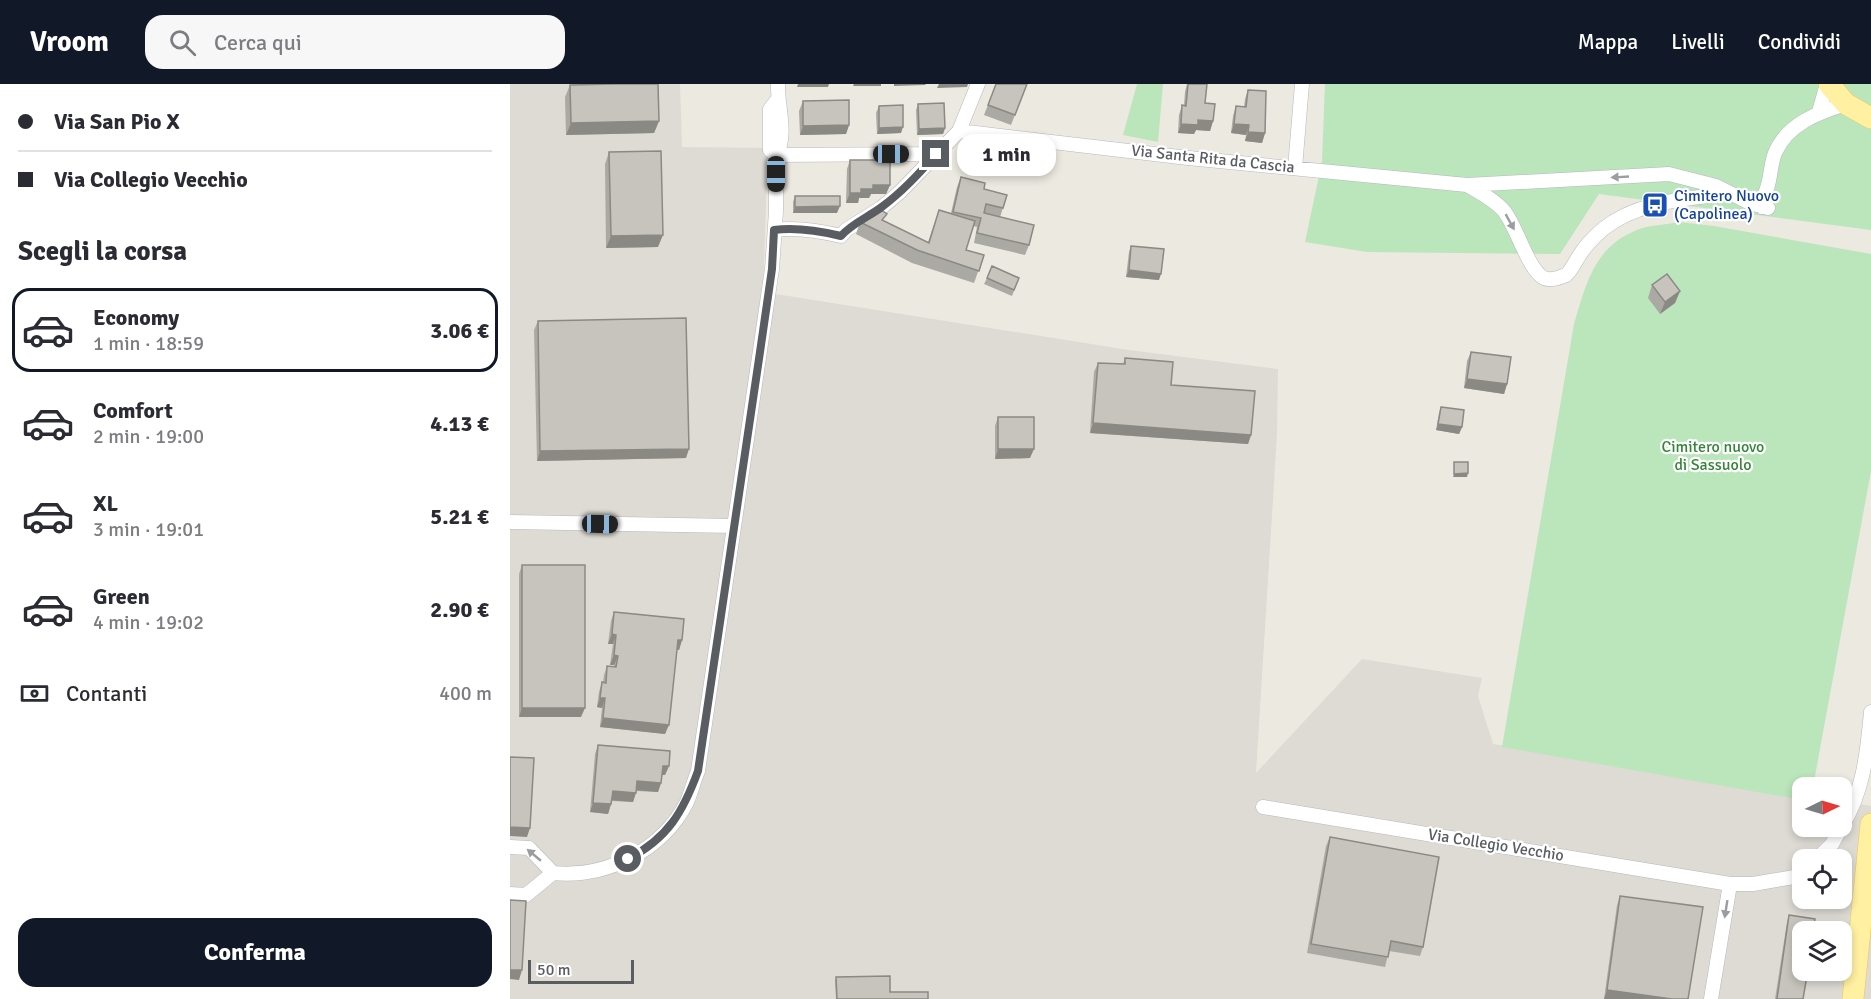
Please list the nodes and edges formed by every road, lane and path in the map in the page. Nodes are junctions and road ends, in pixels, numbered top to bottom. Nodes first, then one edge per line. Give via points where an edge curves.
1 (778, 84) edge
2 (978, 84) edge
3 (1302, 84) edge
4 (1828, 84) edge
5 (1846, 104) junction
6 (1819, 112) junction
7 (1871, 118) edge
8 (959, 131) junction
9 (936, 154) junction
10 (776, 155) junction
11 (1295, 168) junction
12 (1678, 175) junction
13 (1467, 185) junction
14 (1730, 193) junction
15 (1679, 200) junction
16 (774, 230) junction
17 (510, 522) edge
18 (734, 526) junction
19 (1871, 712) edge
20 (1852, 806) edge
21 (1263, 807) dead end
22 (1871, 824) edge
23 (1836, 837) edge
24 (510, 847) edge
25 (1827, 849) edge
26 (553, 873) junction
27 (1792, 877) edge
28 (1730, 884) junction
29 (510, 894) edge
30 (1711, 999) edge
31 (1853, 999) edge

1 - 10 street via 777,100 770,109 770,150
2 - 8 street
3 - 11 street
4 - 5 main road
4 - 6 street
5 - 6 street, Via Santa Rita da Cascia
5 - 7 main road
6 - 14 street, Via Santa Rita da Cascia via 1793,130 1775,152 1765,207
8 - 9 street
8 - 11 street, Via Santa Rita da Cascia
9 - 10 street
9 - 16 street via 900,192 841,236
10 - 16 street
11 - 13 street, Via Santa Rita da Cascia
12 -> 13 street, Via Santa Rita da Cascia
12 - 14 street, Via Santa Rita da Cascia
12 - 15 street
13 -> 15 street, Via Santa Rita da Cascia via 1503,210 1536,271 1552,280 1568,274 1592,240 1613,222 1642,209
14 - 15 street, Via Santa Rita da Cascia
16 - 18 street via 772,269
17 - 18 street
18 - 26 street via 698,771 687,802 670,827 644,850 612,867 574,875
19 - 20 street via 1865,772
21 - 28 street, Via Collegio Vecchio
22 - 31 main road
23 - 25 street
26 -> 24 street via 529,848
26 - 29 street via 526,895
27 - 28 street, Via Collegio Vecchio
28 -> 30 street

